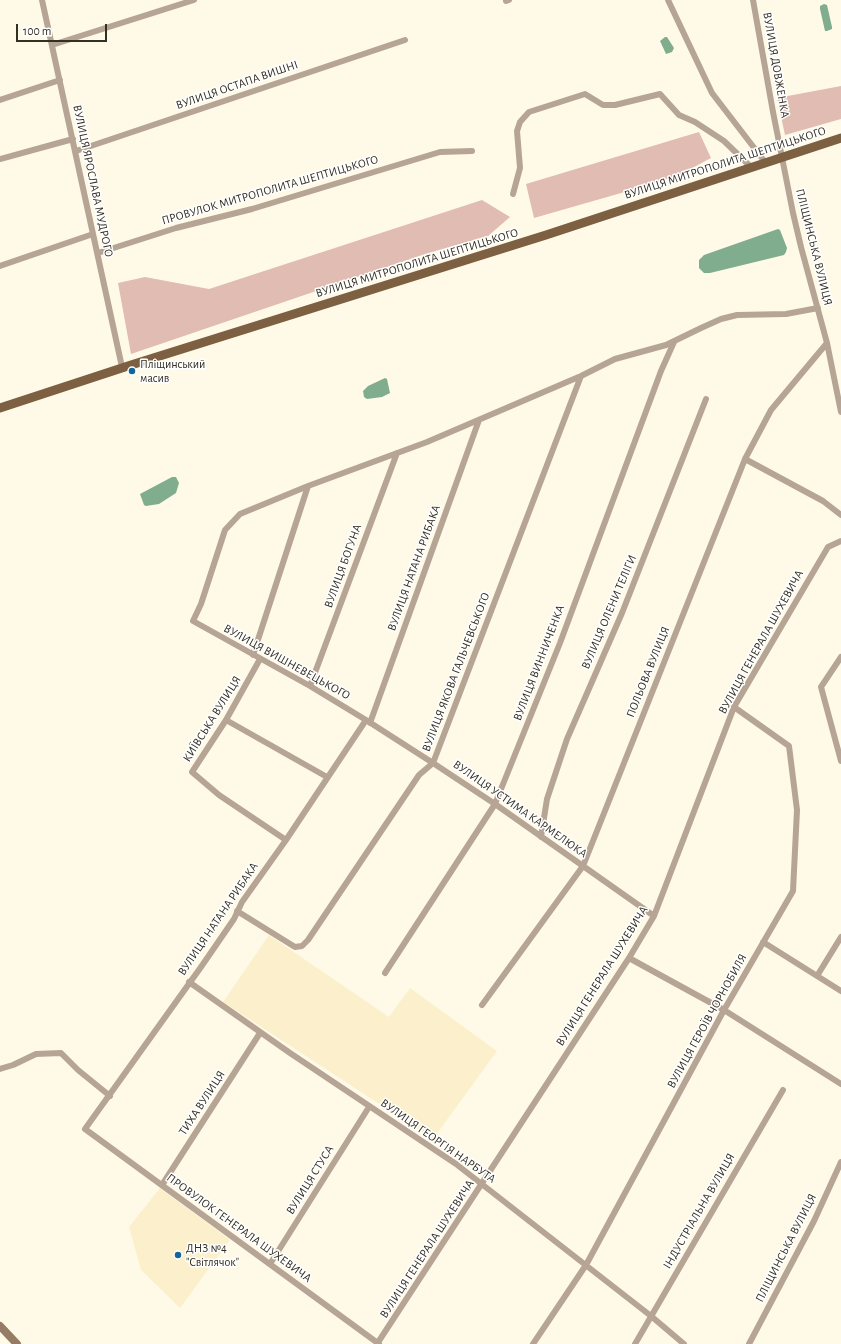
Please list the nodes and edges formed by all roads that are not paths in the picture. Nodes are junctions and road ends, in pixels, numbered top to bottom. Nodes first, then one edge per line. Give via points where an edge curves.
1 (42, 0) edge
2 (194, 0) edge
3 (668, 0) edge
4 (753, 0) edge
5 (405, 40) dead end
6 (52, 46) junction
7 (60, 80) junction
8 (0, 100) edge
9 (841, 138) edge
10 (73, 139) junction
11 (76, 151) junction
12 (472, 151) dead end
13 (782, 157) junction
14 (0, 159) edge
15 (765, 162) junction
16 (751, 167) junction
17 (513, 194) dead end
18 (93, 234) junction
19 (98, 253) junction
20 (0, 266) edge
21 (818, 308) junction
22 (674, 342) junction
23 (827, 343) junction
24 (122, 367) junction
25 (581, 376) junction
26 (706, 399) dead end
27 (0, 408) edge
28 (841, 412) edge
29 (479, 420) junction
30 (397, 453) junction
31 (745, 459) junction
32 (308, 486) junction
33 (841, 515) edge
34 (841, 541) edge
35 (253, 655) junction
36 (841, 657) edge
37 (260, 659) junction
38 (310, 686) junction
39 (734, 708) junction
40 (226, 720) junction
41 (368, 721) junction
42 (841, 761) edge
43 (433, 762) junction
44 (327, 777) junction
45 (495, 804) junction
46 (541, 837) junction
47 (286, 840) junction
48 (583, 866) junction
49 (237, 911) junction
50 (654, 916) junction
51 (841, 938) edge
52 (763, 942) junction
53 (629, 958) junction
54 (385, 973) dead end
55 (817, 976) junction
56 (189, 982) junction
57 (841, 991) edge
58 (482, 1005) dead end
59 (724, 1010) junction
60 (260, 1033) junction
61 (0, 1069) edge
62 (841, 1084) edge
63 (782, 1090) dead end
64 (110, 1096) junction
65 (370, 1107) junction
66 (86, 1129) joint
67 (841, 1162) edge
68 (482, 1184) junction
69 (162, 1185) junction
70 (270, 1264) junction
71 (586, 1265) junction
72 (650, 1316) junction
73 (0, 1326) edge
74 (16, 1344) edge
75 (378, 1344) edge
76 (533, 1344) edge
77 (635, 1344) edge
78 (684, 1344) edge
79 (749, 1344) edge

1 - 6 street, ВУЛИЦЯ ЯРОСЛАВА МУДРОГО
2 - 6 street
3 - 15 street via 712,93
4 - 13 street, ВУЛИЦЯ ДОВЖЕНКА
5 - 11 street, ВУЛИЦЯ ОСТАПА ВИШНІ
6 - 7 street, ВУЛИЦЯ ЯРОСЛАВА МУДРОГО
7 - 8 street
7 - 10 street, ВУЛИЦЯ ЯРОСЛАВА МУДРОГО
9 - 13 main road, ВУЛИЦЯ МИТРОПОЛИТА ШЕПТИЦЬКОГО
10 - 11 street, ВУЛИЦЯ ЯРОСЛАВА МУДРОГО
10 - 14 street
11 - 18 street, ВУЛИЦЯ ЯРОСЛАВА МУДРОГО
12 - 19 street, ПРОВУЛОК МИТРОПОЛИТА ШЕПТИЦЬКОГО via 440,152
13 - 15 main road, ВУЛИЦЯ МИТРОПОЛИТА ШЕПТИЦЬКОГО
13 - 21 street, ПЛІЩИНСЬКА ВУЛИЦЯ via 801,247
15 - 16 main road, ВУЛИЦЯ МИТРОПОЛИТА ШЕПТИЦЬКОГО
16 - 17 street via 724,141 679,115 660,94 614,105 603,105 584,94 529,112 524,116 518,131 520,168
16 - 24 main road, ВУЛИЦЯ МИТРОПОЛИТА ШЕПТИЦЬКОГО via 546,235
18 - 19 street, ВУЛИЦЯ ЯРОСЛАВА МУДРОГО
18 - 20 street
19 - 24 street, ВУЛИЦЯ ЯРОСЛАВА МУДРОГО
21 - 22 street via 777,315 745,314 728,317
21 - 23 street, ПЛІЩИНСЬКА ВУЛИЦЯ
22 - 25 street via 614,359
22 - 45 street, ВУЛИЦЯ ВИННИЧЕНКА via 658,378 560,643
23 - 28 street, ПЛІЩИНСЬКА ВУЛИЦЯ
23 - 31 street, ПОЛЬОВА ВУЛИЦЯ via 771,410
24 - 27 main road, ВУЛИЦЯ МИТРОПОЛИТА ШЕПТИЦЬКОГО
25 - 29 street
25 - 43 street, ВУЛИЦЯ ЯКОВА ГАЛЬЧЕВСЬКОГО
26 - 46 street, ВУЛИЦЯ ОЛЕНИ ТЕЛІГИ via 622,613 567,739 547,799
29 - 30 street
29 - 41 street, ВУЛИЦЯ НАТАНА РИБАКА
30 - 32 street
30 - 38 street, ВУЛИЦЯ БОГУНА
31 - 33 street via 823,501
31 - 48 street, ПОЛЬОВА ВУЛИЦЯ
32 - 35 street
32 - 35 street, ВУЛИЦЯ ВИШНЕВЕЦЬКОГО via 240,514 225,530 193,621
34 - 39 street, ВУЛИЦЯ ГЕНЕРАЛА ШУХЕВИЧА via 828,547
35 - 37 street, ВУЛИЦЯ ВИШНЕВЕЦЬКОГО
36 - 42 street via 821,687
37 - 38 street, ВУЛИЦЯ ВИШНЕВЕЦЬКОГО
37 - 40 street, КИЇВСЬКА ВУЛИЦЯ
38 - 41 street, ВУЛИЦЯ ВИШНЕВЕЦЬКОГО
39 - 50 street, ВУЛИЦЯ ГЕНЕРАЛА ШУХЕВИЧА
39 - 52 street, ВУЛИЦЯ ГЕРОЇВ ЧОРНОБИЛЯ via 789,746 797,810 793,891
40 - 44 street
40 - 47 street, КИЇВСЬКА ВУЛИЦЯ via 192,772
41 - 43 street, ВУЛИЦЯ УСТИМА КАРМЕЛЮКА
41 - 44 street, ВУЛИЦЯ НАТАНА РИБАКА
43 - 45 street, ВУЛИЦЯ УСТИМА КАРМЕЛЮКА
43 - 49 street, ВУЛИЦЯ ЯКОВА ГАЛЬЧЕВСЬКОГО via 419,775 302,946 295,947
44 - 47 street, ВУЛИЦЯ НАТАНА РИБАКА
45 - 46 street, ВУЛИЦЯ УСТИМА КАРМЕЛЮКА
45 - 54 street, ВУЛИЦЯ ВИННИЧЕНКА
46 - 48 street, ВУЛИЦЯ УСТИМА КАРМЕЛЮКА
47 - 49 street, ВУЛИЦЯ НАТАНА РИБАКА
48 - 50 street, ВУЛИЦЯ УСТИМА КАРМЕЛЮКА
48 - 58 street, ПОЛЬОВА ВУЛИЦЯ
49 - 56 street, ВУЛИЦЯ НАТАНА РИБАКА
50 - 53 street, ВУЛИЦЯ ГЕНЕРАЛА ШУХЕВИЧА
51 - 55 street
52 - 55 street
52 - 59 street, ВУЛИЦЯ ГЕРОЇВ ЧОРНОБИЛЯ
53 - 59 street
53 - 68 street, ВУЛИЦЯ ГЕНЕРАЛА ШУХЕВИЧА
55 - 57 street
56 - 60 street, ВУЛИЦЯ ГЕОРГІЯ НАРБУТА
56 - 64 street, ВУЛИЦЯ НАТАНА РИБАКА
59 - 62 street
59 - 71 street, ВУЛИЦЯ ГЕРОЇВ ЧОРНОБИЛЯ
60 - 65 street, ВУЛИЦЯ ГЕОРГІЯ НАРБУТА
60 - 69 street, ТИХА ВУЛИЦЯ
61 - 64 street via 36,1054 61,1053
63 - 72 street, ІНДУСТРІАЛЬНА ВУЛИЦЯ
64 - 66 street, ВУЛИЦЯ НАТАНА РИБАКА
65 - 68 street, ВУЛИЦЯ ГЕОРГІЯ НАРБУТА
65 - 70 street, ВУЛИЦЯ СТУСА
66 - 69 street, ПРОВУЛОК ГЕНЕРАЛА ШУХЕВИЧА
67 - 79 street, ПЛІЩИНСЬКА ВУЛИЦЯ via 814,1220
68 - 71 street, ВУЛИЦЯ ГЕОРГІЯ НАРБУТА
68 - 75 street, ВУЛИЦЯ ГЕНЕРАЛА ШУХЕВИЧА
69 - 70 street, ПРОВУЛОК ГЕНЕРАЛА ШУХЕВИЧА
70 - 75 street, ПРОВУЛОК ГЕНЕРАЛА ШУХЕВИЧА
71 - 72 street, ВУЛИЦЯ ГЕОРГІЯ НАРБУТА
71 - 76 street, ВУЛИЦЯ ГЕРОЇВ ЧОРНОБИЛЯ
72 - 77 street, ІНДУСТРІАЛЬНА ВУЛИЦЯ
72 - 78 street, ВУЛИЦЯ ГЕОРГІЯ НАРБУТА
73 - 74 main road

